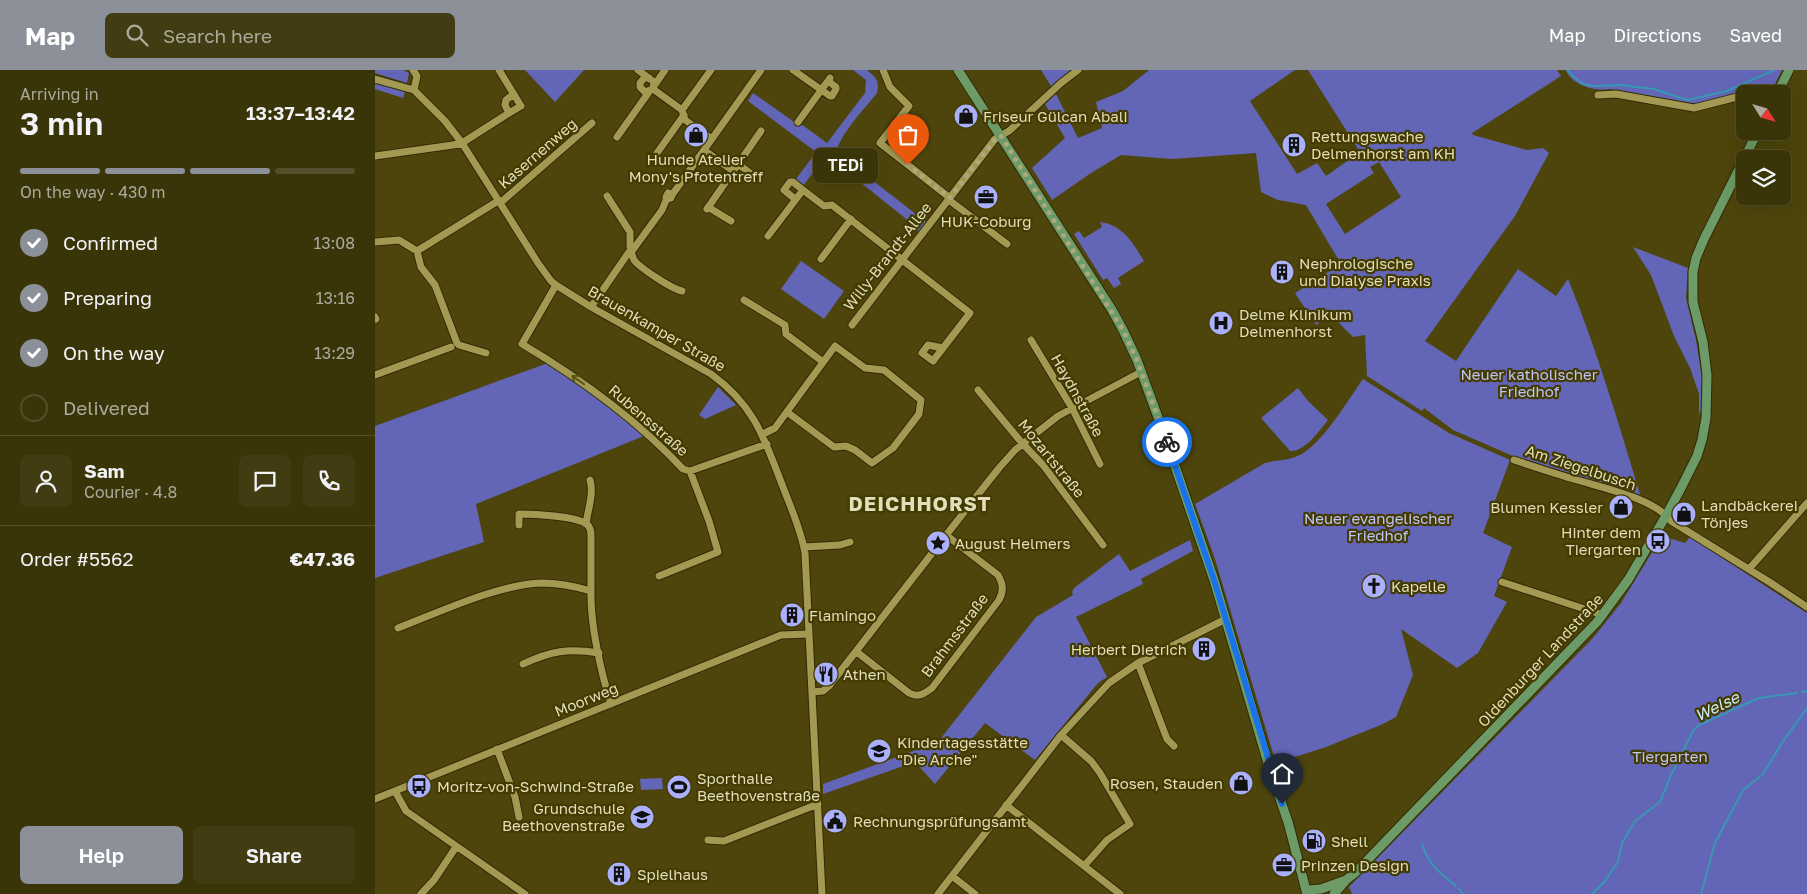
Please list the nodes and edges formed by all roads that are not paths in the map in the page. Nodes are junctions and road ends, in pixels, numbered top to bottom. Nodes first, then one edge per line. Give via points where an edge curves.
1 (413, 70) edge
2 (499, 70) edge
3 (638, 70) edge
4 (665, 70) edge
5 (711, 70) edge
6 (793, 70) edge
7 (883, 70) edge
8 (958, 70) edge
9 (1078, 70) edge
10 (757, 71) edge
11 (1788, 73) edge
12 (375, 78) edge
13 (649, 78) junction
14 (1782, 85) edge
15 (652, 89) junction
16 (414, 90) junction
17 (821, 90) junction
18 (514, 94) junction
19 (1598, 95) dead end
20 (1736, 97) edge
21 (683, 112) junction
22 (509, 113) junction
23 (798, 122) dead end
24 (592, 123) dead end
25 (761, 131) dead end
26 (1001, 136) junction
27 (617, 137) dead end
28 (712, 139) junction
29 (1754, 140) edge
30 (461, 142) junction
31 (703, 150) junction
32 (657, 153) dead end
33 (375, 156) edge
34 (738, 164) junction
35 (733, 171) junction
36 (750, 172) dead end
37 (803, 190) junction
38 (607, 196) dead end
39 (949, 199) junction
40 (795, 200) junction
41 (499, 202) junction
42 (851, 219) junction
43 (731, 221) dead end
44 (768, 236) dead end
45 (375, 242) edge
46 (1007, 244) dead end
47 (631, 250) junction
48 (417, 251) junction
49 (821, 259) dead end
50 (902, 259) junction
51 (556, 285) junction
52 (682, 291) dead end
53 (744, 300) dead end
54 (591, 307) junction
55 (852, 325) dead end
56 (1031, 340) dead end
57 (455, 345) junction
58 (943, 348) dead end
59 (486, 353) dead end
60 (823, 362) junction
61 (1141, 372) junction
62 (375, 375) edge
63 (978, 390) dead end
64 (1072, 408) junction
65 (787, 412) junction
66 (763, 434) junction
67 (1022, 443) junction
68 (767, 444) junction
69 (1514, 460) dead end
70 (1100, 464) dead end
71 (690, 471) junction
72 (591, 480) dead end
73 (1807, 503) edge
74 (1667, 514) junction
75 (586, 524) junction
76 (519, 525) dead end
77 (946, 535) junction
78 (850, 542) dead end
79 (1103, 545) dead end
80 (804, 547) junction
81 (1749, 569) junction
82 (659, 576) dead end
83 (1502, 582) dead end
84 (591, 591) junction
85 (1807, 607) edge
86 (1603, 616) junction
87 (1226, 619) junction
88 (397, 628) dead end
89 (809, 634) junction
90 (857, 652) junction
91 (599, 653) junction
92 (1138, 663) junction
93 (523, 664) dead end
94 (812, 692) junction
95 (611, 704) junction
96 (1061, 736) junction
97 (1174, 746) dead end
98 (497, 749) junction
99 (395, 791) junction
100 (375, 799) edge
101 (818, 804) junction
102 (1006, 806) junction
103 (519, 817) dead end
104 (709, 840) dead end
105 (456, 847) junction
106 (1084, 866) junction
107 (952, 876) junction
108 (1346, 880) junction
109 (1308, 892) edge
110 (421, 894) edge
111 (525, 894) edge
112 (822, 894) edge
113 (938, 894) edge
114 (975, 894) edge
115 (1120, 894) edge
116 (1333, 894) edge

1 - 16 street via 417,76
2 - 18 street
3 - 13 street
4 - 15 street
5 - 21 street
6 - 17 street
7 - 39 street via 890,87 909,106 880,143
8 - 26 main road
9 - 26 street, Willy-Brandt-Allee
10 - 28 street
11 - 14 main road
12 - 16 street
13 - 15 street via 654,82
13 - 15 street via 641,80 640,87 645,92
15 - 21 street
15 - 27 street
16 - 30 street, Brauenkamper Straße
17 - 17 street via 829,79 836,87 832,96
17 - 23 street
18 - 22 street via 506,100
18 - 22 street via 521,106
19 - 20 street via 1616,94 1695,108
21 - 28 street via 685,120
21 - 32 street
22 - 30 street
24 - 41 street, Kasernenweg
25 - 34 street
26 - 39 street, Willy-Brandt-Allee via 995,139
26 - 61 main road via 1112,310
28 - 31 street
29 - 74 main road, Oldenburger Landstraße via 1696,258 1692,288 1707,375 1706,418 1697,456
30 - 33 street
30 - 41 street, Brauenkamper Straße
31 - 35 street
31 - 47 street
34 - 35 street
34 - 36 street
35 - 43 street via 707,208
37 - 40 street
37 - 40 street via 790,182 784,190
37 - 42 street via 824,206 832,205
38 - 47 street via 630,232
39 - 46 street
39 - 50 street, Willy-Brandt-Allee
40 - 44 street
41 - 48 street, Kasernenweg
41 - 51 street, Brauenkamper Straße
42 - 49 street
42 - 50 street
45 - 48 street via 399,240
47 - 52 street via 633,259 675,290
47 - 54 street
48 - 57 street via 421,267 435,285
50 - 55 street, Willy-Brandt-Allee
50 - 58 street via 970,313
51 - 54 street, Brauenkamper Straße
71 -> 51 street, Rubensstraße via 683,469 609,402 522,344
53 - 60 street via 785,325 786,334
54 - 66 street, Brauenkamper Straße via 726,385 740,398
56 - 64 street, Haydnstraße
57 - 59 street
57 - 62 street
60 - 65 street
60 - 65 street via 835,346 865,368 884,370 921,400 919,414 893,448 872,463 846,446 834,447
61 - 64 street
61 - 87 main road
63 - 67 street, Mozartstraße
64 - 67 street
64 - 70 street, Haydnstraße
65 - 66 street via 775,428
66 - 68 street, Brauenkamper Straße
67 - 77 street
67 - 79 street, Mozartstraße via 1043,465
68 - 71 street, Rubensstraße
68 - 80 street, Brauenkamper Straße
69 - 74 street, Am Ziegelbusch via 1626,493
71 - 82 street via 718,552
72 - 75 street
73 - 81 street
74 - 81 street via 1671,521
74 - 86 main road, Oldenburger Landstraße
75 - 76 street via 572,519 519,514
75 - 84 street via 591,535
77 - 90 street
77 - 90 street, Brahmsstraße via 998,575 1003,589 994,607 932,688 921,695 909,693
78 - 80 street
80 - 89 street, Brauenkamper Straße
81 - 85 street
83 - 86 street
84 - 88 street via 559,584 527,584
84 - 91 street via 590,605
86 - 108 main road, Oldenburger Landstraße
87 - 92 street
87 - 109 main road
89 - 94 street, Brauenkamper Straße
89 - 95 street, Moorweg via 781,634
90 - 94 street via 829,686 823,691
91 - 93 street via 560,650
91 - 95 street
92 - 96 street via 1109,683
92 - 97 street via 1167,738
94 - 101 street, Brauenkamper Straße
95 - 98 street, Moorweg
96 - 102 street
96 - 106 street via 1096,767 1130,824 1107,840
98 - 99 street, Moorweg
98 - 103 street
99 - 100 street, Moorweg
99 - 105 street via 406,811
101 - 104 street via 724,841
101 - 112 street, Brauenkamper Straße
102 - 106 street
102 - 107 street
105 - 110 street
105 - 111 street
106 - 115 street
107 - 113 street
107 - 114 street
108 - 109 main road, Oldenburger Landstraße
108 - 116 main road

